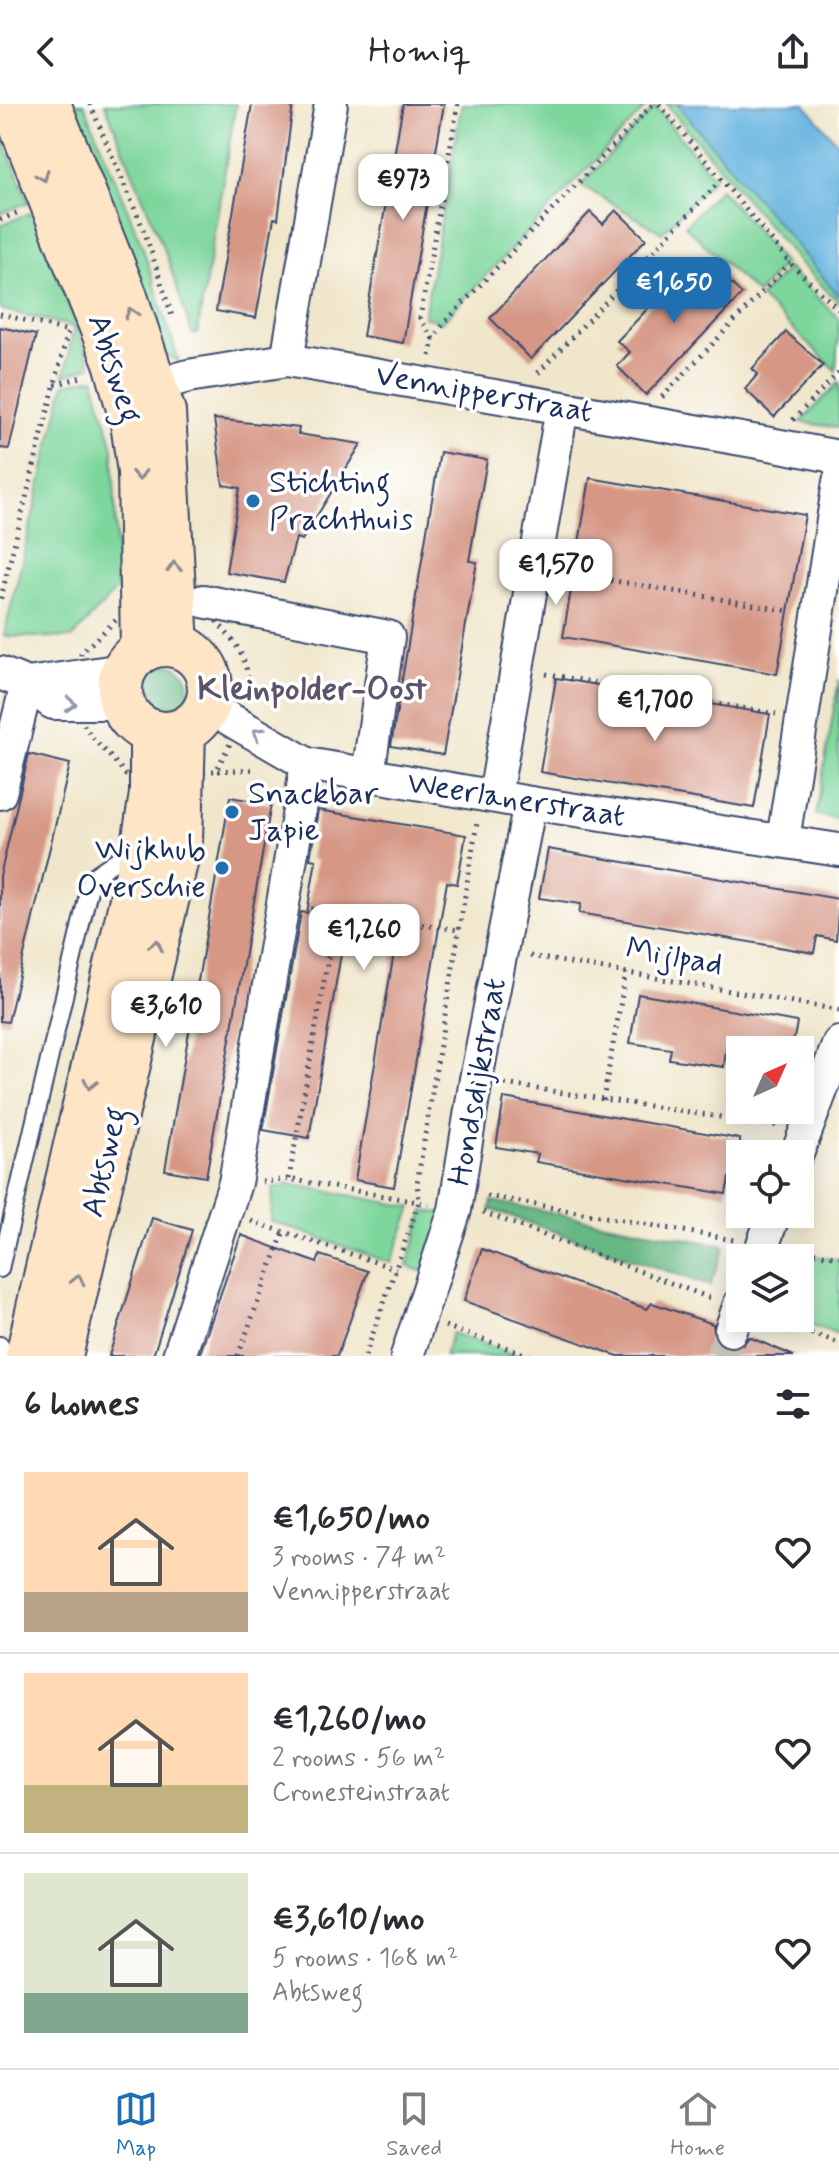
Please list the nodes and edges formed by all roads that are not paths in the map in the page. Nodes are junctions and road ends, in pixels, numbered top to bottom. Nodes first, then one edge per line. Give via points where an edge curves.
1 (13, 104) edge
2 (48, 104) edge
3 (331, 104) edge
4 (287, 360) junction
5 (123, 384) junction
6 (562, 408) junction
7 (839, 464) edge
8 (839, 482) edge
9 (13, 678) edge
10 (158, 686) junction
11 (307, 764) junction
12 (368, 775) junction
13 (0, 793) edge
14 (488, 795) junction
15 (530, 803) junction
16 (783, 840) junction
17 (839, 850) edge
18 (143, 851) junction
19 (839, 1043) edge
20 (803, 1140) edge
21 (0, 1269) edge
22 (0, 1345) edge
23 (5, 1356) edge
24 (28, 1356) edge
25 (60, 1356) edge
26 (179, 1356) edge
27 (407, 1356) edge

1 -> 5 street, Abtsweg
5 -> 2 street, Abtsweg
3 - 4 street
4 - 5 street, Vennipperstraat
4 - 6 street, Vennipperstraat
5 - 10 street, Abtsweg via 167,439
6 - 7 street, Vennipperstraat via 833,456
6 - 14 street
8 - 16 street
9 - 10 street via 53,703
9 - 13 street
11 -> 10 street, Weerlanerstraat
10 - 12 street via 388,637
10 - 18 street, Abtsweg
25 -> 10 street, Abtsweg via 180,841
11 - 12 street, Weerlanerstraat
11 - 26 street via 235,1183
12 - 14 street, Weerlanerstraat
14 - 15 street, Weerlanerstraat
15 - 16 street, Weerlanerstraat
15 - 27 street, Hondsdijkstraat via 455,1210
16 - 17 street, Weerlanerstraat
18 - 21 lane via 124,855 92,877
18 -> 24 street, Abtsweg
19 - 20 street
22 - 23 lane

